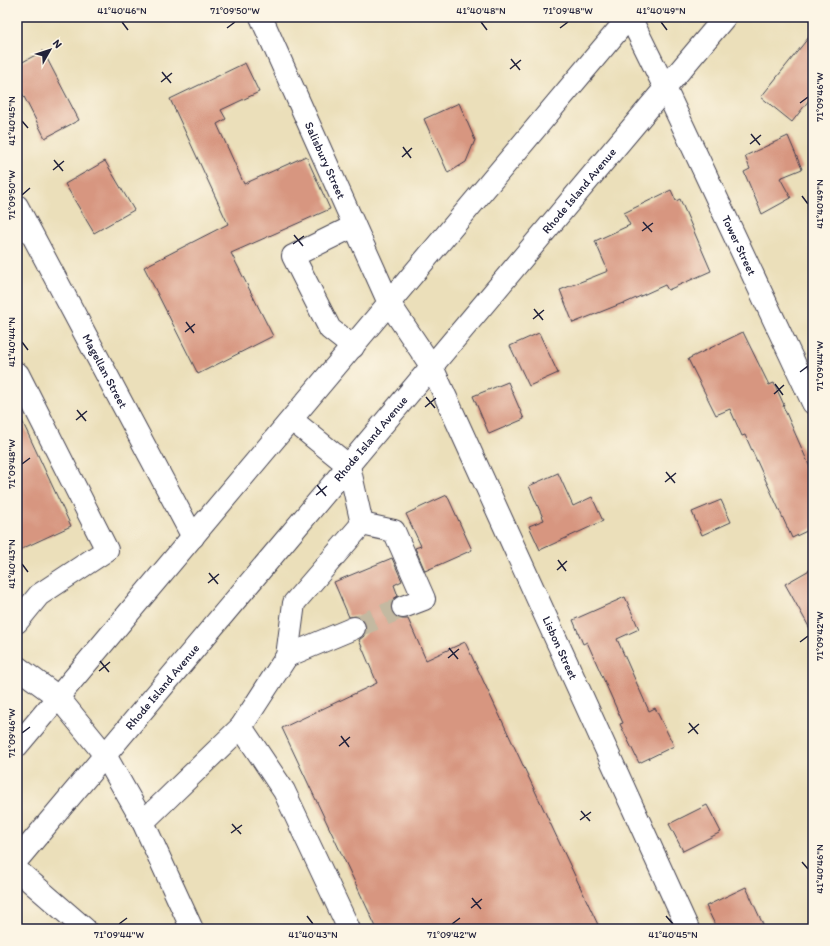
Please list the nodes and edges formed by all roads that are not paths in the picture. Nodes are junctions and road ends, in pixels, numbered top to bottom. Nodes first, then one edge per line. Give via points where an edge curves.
1 (261, 17) edge
2 (630, 17) edge
3 (725, 17) edge
4 (665, 88) junction
5 (17, 206) edge
6 (354, 226) junction
7 (390, 303) junction
8 (353, 347) junction
9 (432, 367) junction
10 (17, 374) edge
11 (813, 403) edge
12 (292, 420) junction
13 (349, 466) junction
14 (362, 524) junction
15 (193, 537) junction
16 (403, 607) tunnel mouth
17 (17, 622) edge
18 (354, 628) tunnel mouth
19 (286, 656) junction
20 (17, 667) edge
21 (58, 697) junction
22 (241, 727) junction
23 (17, 746) edge
24 (105, 755) junction
25 (143, 822) junction
26 (17, 860) edge
27 (17, 870) edge
28 (71, 924) edge
29 (192, 929) edge
30 (349, 929) edge
31 (688, 929) edge

1 - 6 main road, Salisbury Street
2 - 4 main road, Tower Street
2 - 7 main road
3 - 4 main road, Rhode Island Avenue
4 - 9 main road, Rhode Island Avenue
4 - 11 main road, Tower Street
5 - 15 main road, Magellan Street
6 - 7 main road, Salisbury Street
6 - 8 main road via 293,256 330,329
7 - 8 main road
7 - 9 main road, Lisbon Street
8 - 12 main road
9 - 13 main road, Rhode Island Avenue
9 - 31 main road, Lisbon Street
10 - 17 main road via 107,550 39,596
12 - 13 main road
12 - 15 main road
13 - 14 main road
13 - 24 main road, Rhode Island Avenue
14 - 16 main road via 394,531 424,599
14 - 19 main road via 294,603
15 - 21 main road
18 - 19 main road
19 - 22 main road
20 - 21 main road
21 - 23 main road
21 - 24 main road
22 - 25 main road
22 - 30 main road via 284,790
24 - 25 main road
24 - 26 main road, Rhode Island Avenue
25 - 29 main road
27 - 28 main road

